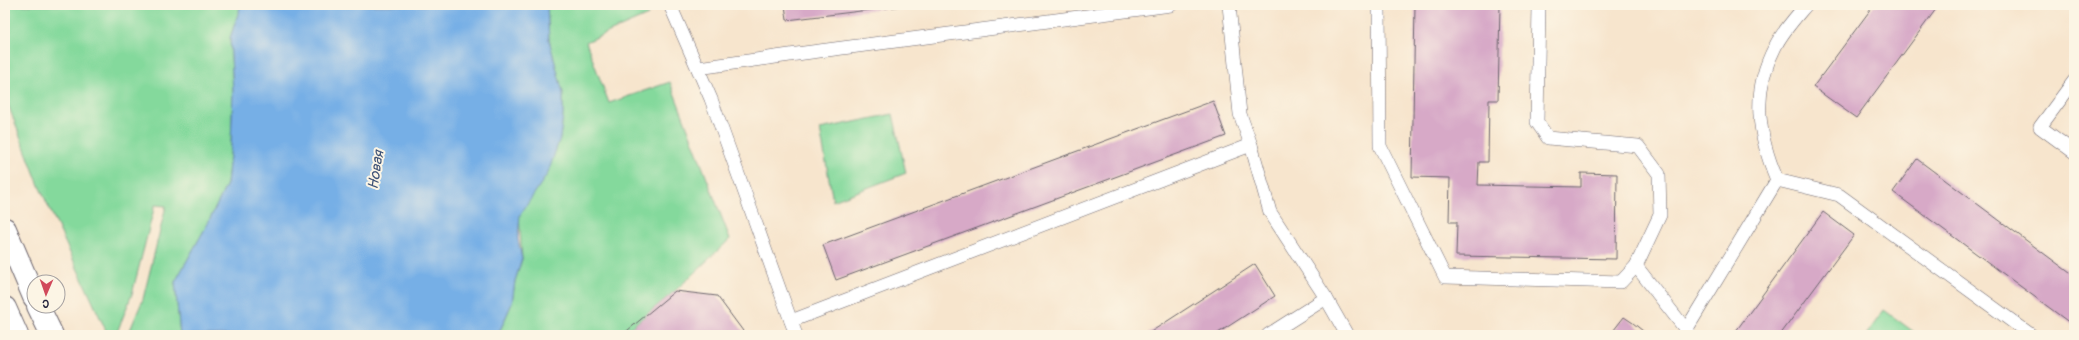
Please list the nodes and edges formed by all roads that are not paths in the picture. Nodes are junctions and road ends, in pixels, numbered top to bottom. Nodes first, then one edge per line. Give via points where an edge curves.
1 (670, 5) edge
2 (1171, 5) edge
3 (1229, 5) edge
4 (1379, 5) edge
5 (1538, 5) edge
6 (1806, 5) edge
7 (698, 68) junction
8 (2074, 81) edge
9 (1252, 145) junction
10 (2074, 152) edge
11 (1778, 180) junction
12 (5, 229) edge
13 (1636, 266) junction
14 (26, 278) edge
15 (1326, 298) junction
16 (5, 308) edge
17 (42, 314) edge
18 (791, 321) junction
19 (1685, 333) edge
20 (17, 335) edge
21 (52, 335) edge
22 (796, 335) edge
23 (1268, 335) edge
24 (1347, 335) edge
25 (2031, 335) edge

1 - 7 lane
2 - 7 lane
3 - 9 lane via 1240,114
4 - 13 lane via 1380,146 1445,277 1621,282
5 - 13 lane via 1537,122 1548,138 1638,146 1659,174 1660,215
6 - 11 lane via 1775,46 1764,73 1759,114 1767,154
7 - 18 lane
8 - 10 lane via 2040,127
9 - 15 lane via 1270,212
9 - 18 lane
11 - 19 lane
11 - 25 lane via 1839,194
12 - 14 street
13 - 19 lane
15 - 23 lane
15 - 24 lane
16 - 20 street
17 - 21 street
18 - 22 lane

